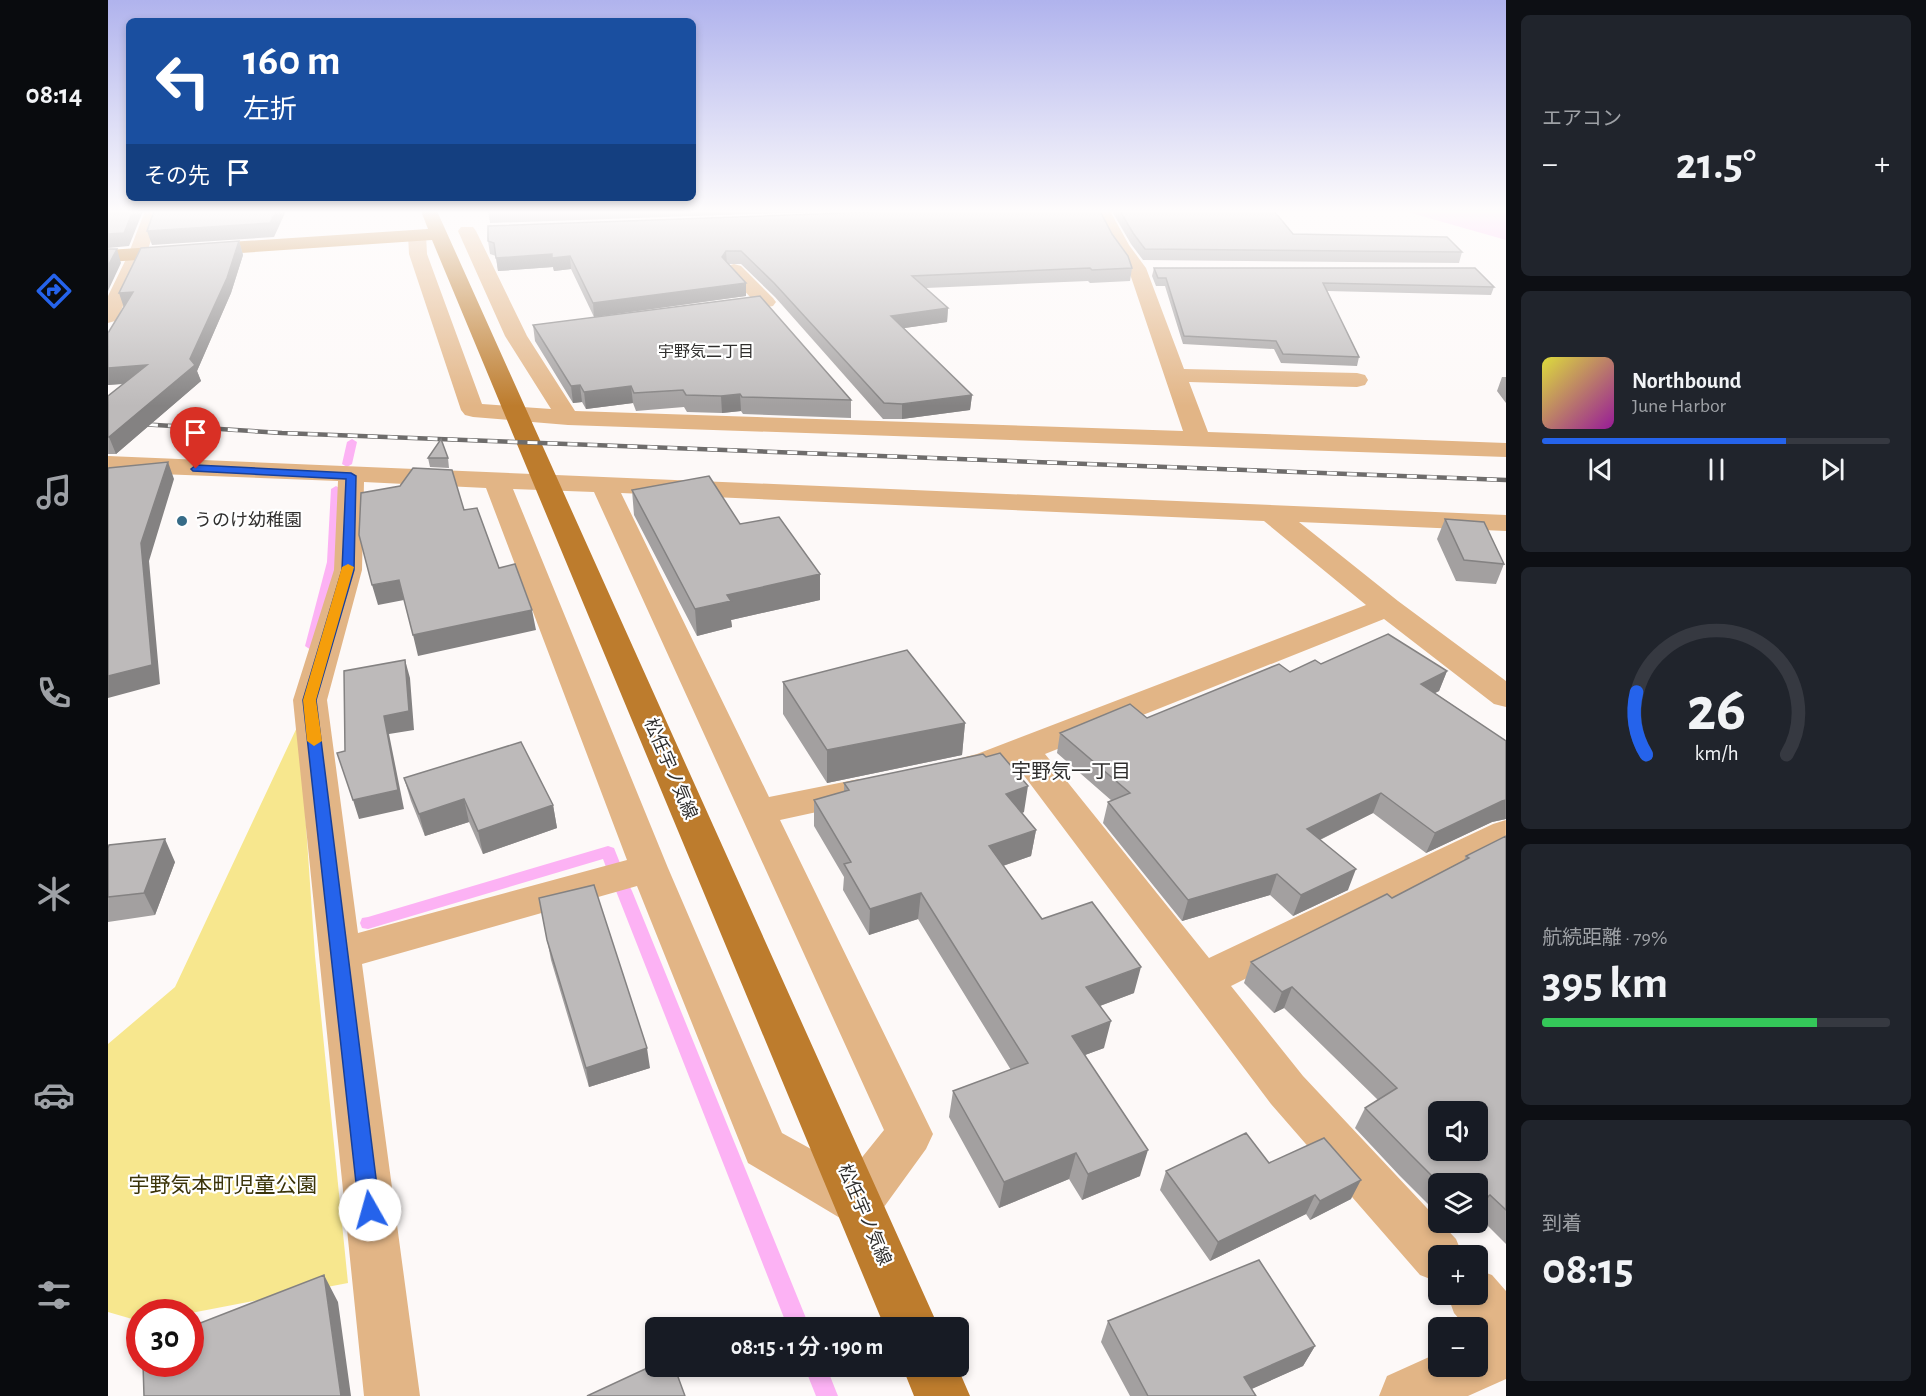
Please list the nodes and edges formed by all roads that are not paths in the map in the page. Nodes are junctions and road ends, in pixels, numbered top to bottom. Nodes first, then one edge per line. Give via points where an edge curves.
1 (127, 276) edge
2 (426, 276) edge
3 (468, 276) edge
4 (477, 276) edge
5 (740, 276) edge
6 (1140, 276) edge
7 (765, 302) junction
8 (709, 310) edge
9 (108, 317) edge
10 (781, 320) edge
11 (538, 333) edge
12 (516, 336) junction
13 (1176, 375) junction
14 (1358, 380) dead end
15 (859, 410) dead end
16 (568, 418) junction
17 (875, 428) junction
18 (1198, 439) junction
19 (1506, 450) edge
20 (108, 464) edge
21 (351, 476) junction
22 (497, 482) junction
23 (604, 486) junction
24 (1271, 513) junction
25 (1506, 523) edge
26 (1387, 607) junction
27 (1506, 697) edge
28 (1023, 750) junction
29 (928, 776) edge
30 (894, 783) edge
31 (758, 812) junction
32 (1506, 833) edge
33 (649, 868) junction
34 (339, 954) junction
35 (1203, 980) junction
36 (858, 1202) junction
37 (1428, 1246) edge
38 (1483, 1305) edge
39 (907, 1317) edge
40 (1506, 1331) edge
41 (1506, 1351) edge
42 (1488, 1359) edge
43 (934, 1377) edge
44 (1448, 1377) edge
45 (392, 1396) edge
46 (942, 1396) edge
47 (1407, 1396) edge

1 - 9 street
2 - 16 street via 473,410
3 - 36 main road, 松任宇ノ気線
4 - 12 street
5 - 7 street
6 - 13 street
7 - 8 street
7 - 10 street
11 - 12 street
12 - 16 street
13 - 14 street
13 - 18 street
15 - 17 street
16 - 17 street
17 - 18 street
18 - 19 street
20 - 21 street
21 - 22 street
21 - 34 street via 348,570 310,700
22 - 23 street
22 - 33 street
23 - 24 street
23 - 31 street
24 - 25 street
24 - 26 street
26 - 27 street
26 - 28 street
28 - 29 street via 985,764
28 - 35 street
30 - 31 street
31 - 36 street via 909,1134
32 - 35 street
33 - 34 street
33 - 36 street via 765,1148
34 - 45 street
35 - 37 street via 1287,1090
36 - 39 main road, 松任宇ノ気線
38 - 40 street
41 - 42 street
43 - 46 main road
44 - 47 street

